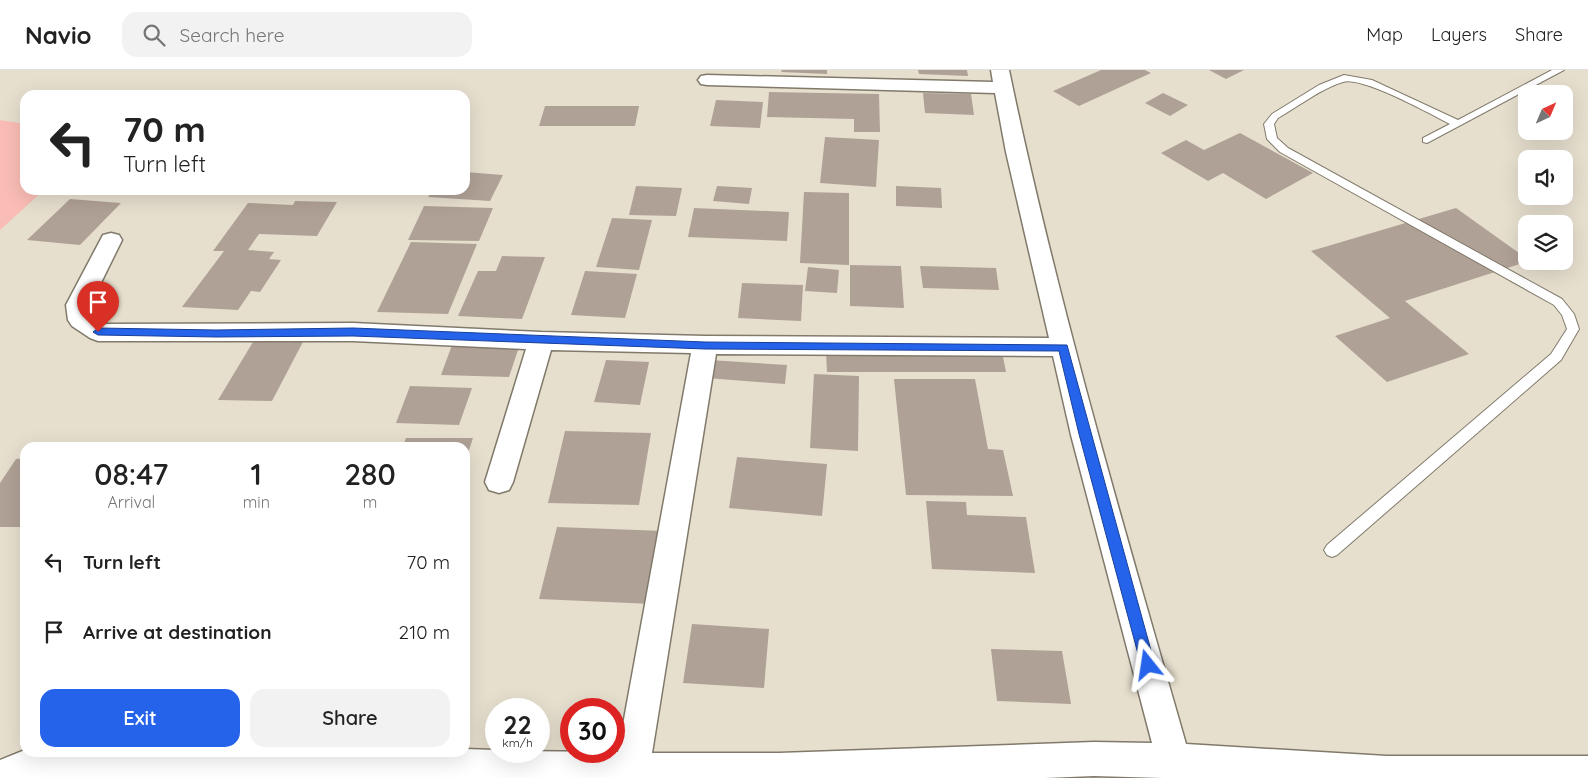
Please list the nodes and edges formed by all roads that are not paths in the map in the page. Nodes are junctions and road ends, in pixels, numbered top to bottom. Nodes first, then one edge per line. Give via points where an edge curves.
1 (1559, 70) edge
2 (1002, 79) edge
3 (707, 80) dead end
4 (1457, 124) junction
5 (1427, 140) dead end
6 (110, 240) dead end
7 (541, 341) junction
8 (705, 345) junction
9 (1063, 347) junction
10 (499, 482) dead end
11 (1332, 550) dead end
12 (1174, 761) junction
13 (1096, 769) edge
14 (632, 770) junction
15 (1588, 773) edge
16 (778, 774) edge
17 (1386, 775) edge
18 (0, 777) edge

1 - 4 lane
2 - 3 street
2 - 9 street via 1016,152
4 - 5 lane
4 - 11 lane via 1369,82 1344,78 1322,87 1276,116 1269,124 1272,139 1284,150 1558,302 1568,314 1573,329 1556,357
6 - 7 street via 78,306 80,320 98,332 353,332
7 - 8 street
7 - 10 street
8 - 9 street
8 - 14 street
9 - 12 street
12 - 13 street
12 - 17 street
13 - 16 street
14 - 16 street
14 - 18 street via 284,762 40,762
15 - 17 street

